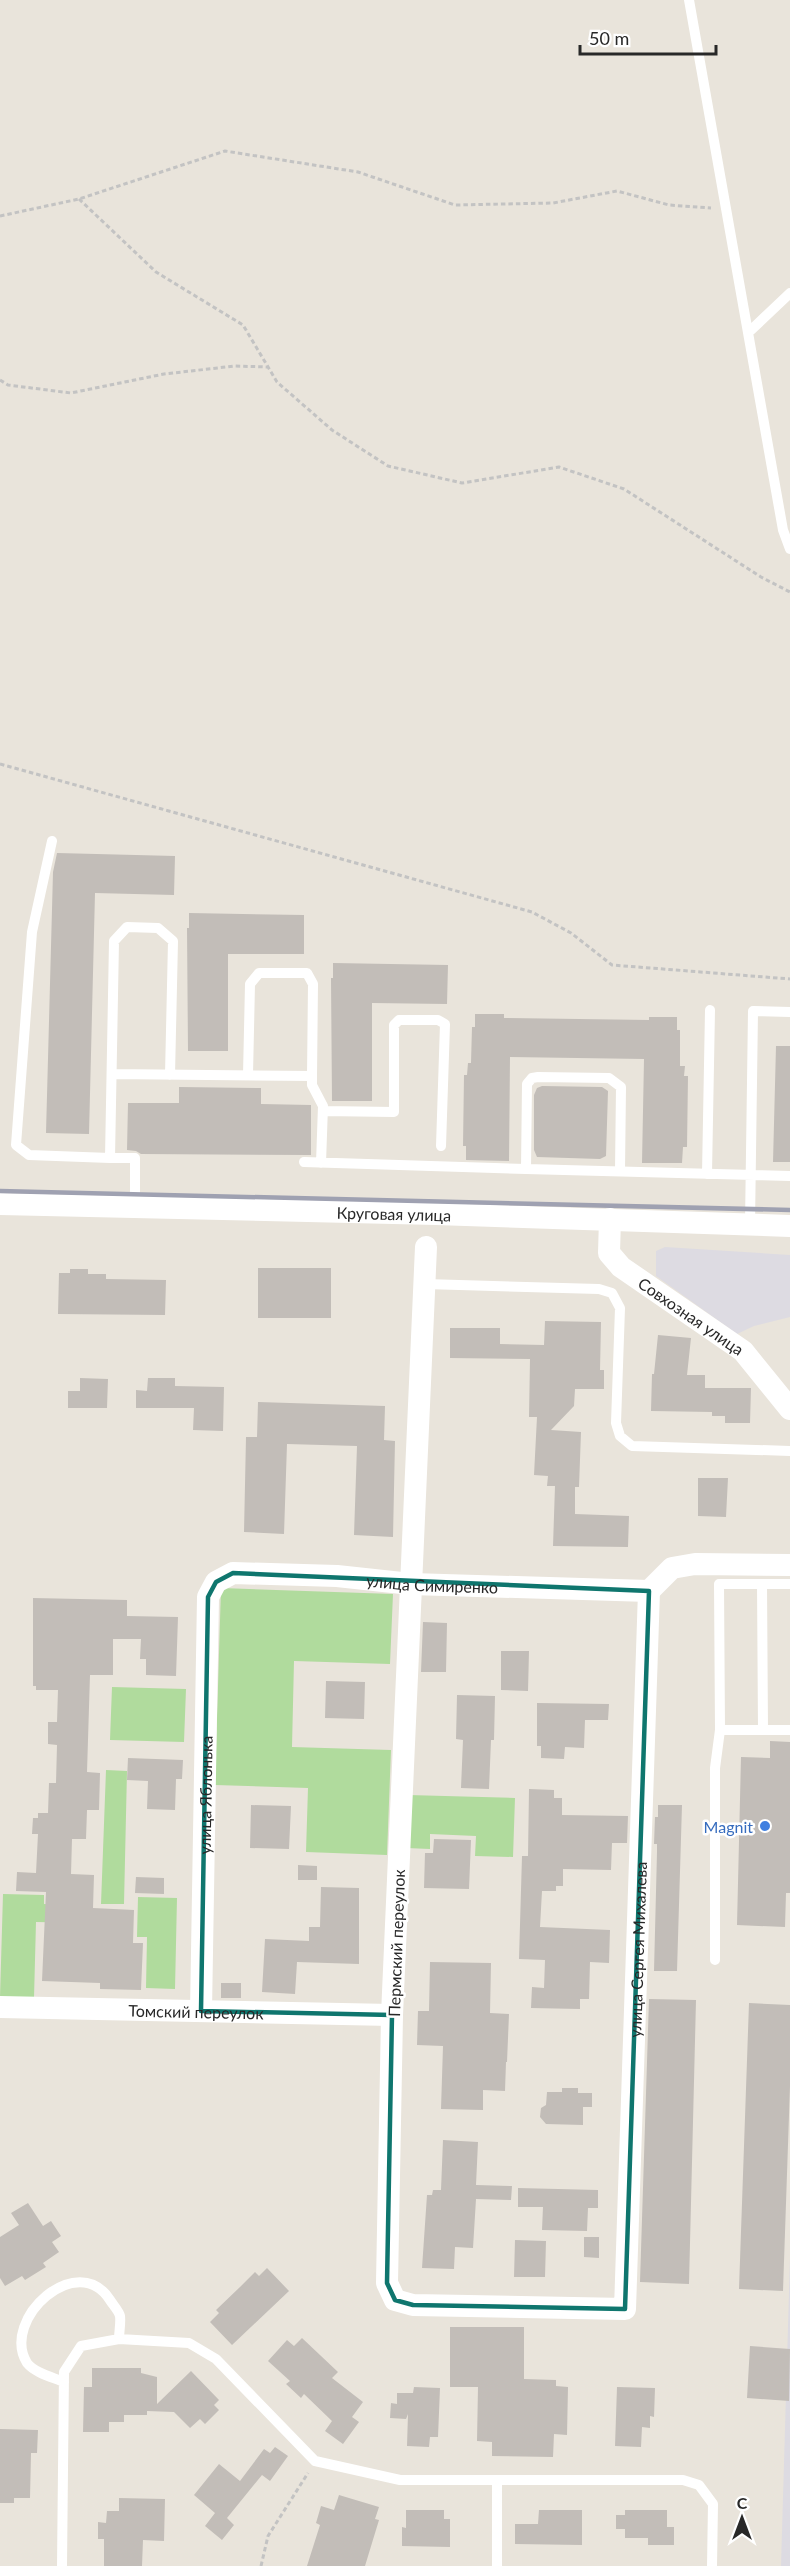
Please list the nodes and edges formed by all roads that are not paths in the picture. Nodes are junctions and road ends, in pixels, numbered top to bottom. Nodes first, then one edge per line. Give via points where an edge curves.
1 (689, 0) edge
2 (790, 293) edge
3 (749, 332) junction
4 (790, 549) edge
5 (52, 841) dead end
6 (710, 1010) dead end
7 (790, 1012) edge
8 (112, 1074) junction
9 (170, 1074) junction
10 (248, 1075) junction
11 (312, 1076) junction
12 (322, 1111) junction
13 (441, 1146) dead end
14 (110, 1158) junction
15 (304, 1162) dead end
16 (321, 1163) junction
17 (526, 1169) junction
18 (620, 1170) junction
19 (707, 1174) junction
20 (751, 1176) junction
21 (790, 1176) edge
22 (0, 1204) edge
23 (135, 1207) junction
24 (610, 1220) junction
25 (750, 1224) junction
26 (790, 1226) edge
27 (426, 1247) dead end
28 (425, 1284) junction
29 (790, 1409) edge
30 (790, 1451) edge
31 (790, 1565) edge
32 (216, 1582) joint
33 (411, 1584) junction
34 (762, 1584) junction
35 (790, 1584) edge
36 (649, 1591) junction
37 (720, 1730) junction
38 (763, 1730) junction
39 (790, 1730) edge
40 (715, 1960) dead end
41 (0, 2007) edge
42 (201, 2011) junction
43 (392, 2015) junction
44 (395, 2300) joint
45 (119, 2339) junction
46 (64, 2382) junction
47 (497, 2480) junction
48 (62, 2566) edge
49 (497, 2566) edge
50 (712, 2566) edge

1 - 3 lane
2 - 3 lane
3 - 4 lane via 783,530
5 - 14 lane via 32,932 16,1145 29,1155
6 - 19 lane
7 - 20 lane via 753,1011
8 - 9 lane
8 - 9 lane via 114,940 127,927 158,928 173,941
8 - 14 lane
9 - 10 lane
10 - 11 lane
10 - 11 lane via 250,984 259,973 307,973 313,984
11 - 12 lane
12 - 13 lane via 394,1112 394,1025 399,1020 438,1020 445,1024
12 - 16 lane
14 - 23 lane via 135,1158
15 - 16 lane
16 - 17 lane
17 - 18 lane
17 - 18 lane via 527,1084 532,1078 550,1077 609,1078 621,1087
18 - 19 lane
19 - 20 lane
20 - 21 lane
20 - 25 lane
22 - 23 street, Круговая улица
23 - 24 street, Круговая улица
24 - 25 street, Круговая улица
24 - 29 street, Совхозная улица via 609,1253 621,1267 743,1351
25 - 26 street, Круговая улица
27 - 28 street, Пермский переулок
28 - 30 lane via 599,1289 612,1293 620,1308 616,1423 620,1436 632,1446
28 - 33 street, Пермский переулок
31 - 36 street via 695,1564 672,1568
32 - 33 street, улица Симиренко via 233,1573 337,1576
32 - 42 street, улица Яблонька via 208,1597
33 - 36 street, улица Симиренко
33 - 43 street, Пермский переулок
34 - 35 lane
34 - 37 lane via 719,1584
34 - 38 lane
36 - 44 street, улица Сергея Михалева via 626,2309 413,2305
37 - 38 lane
37 - 40 lane via 715,1768
38 - 39 lane
41 - 42 street, Томский переулок
42 - 43 street, Томский переулок
43 - 44 street, Пермский переулок via 387,2283
45 - 46 lane via 81,2346 64,2372
45 - 46 lane via 120,2315 106,2292 87,2283 58,2285 26,2308 17,2332 19,2350 27,2364
45 - 47 lane via 189,2343 216,2359 315,2461 400,2480
46 - 48 lane
47 - 49 lane
47 - 50 lane via 683,2480 699,2485 714,2504

